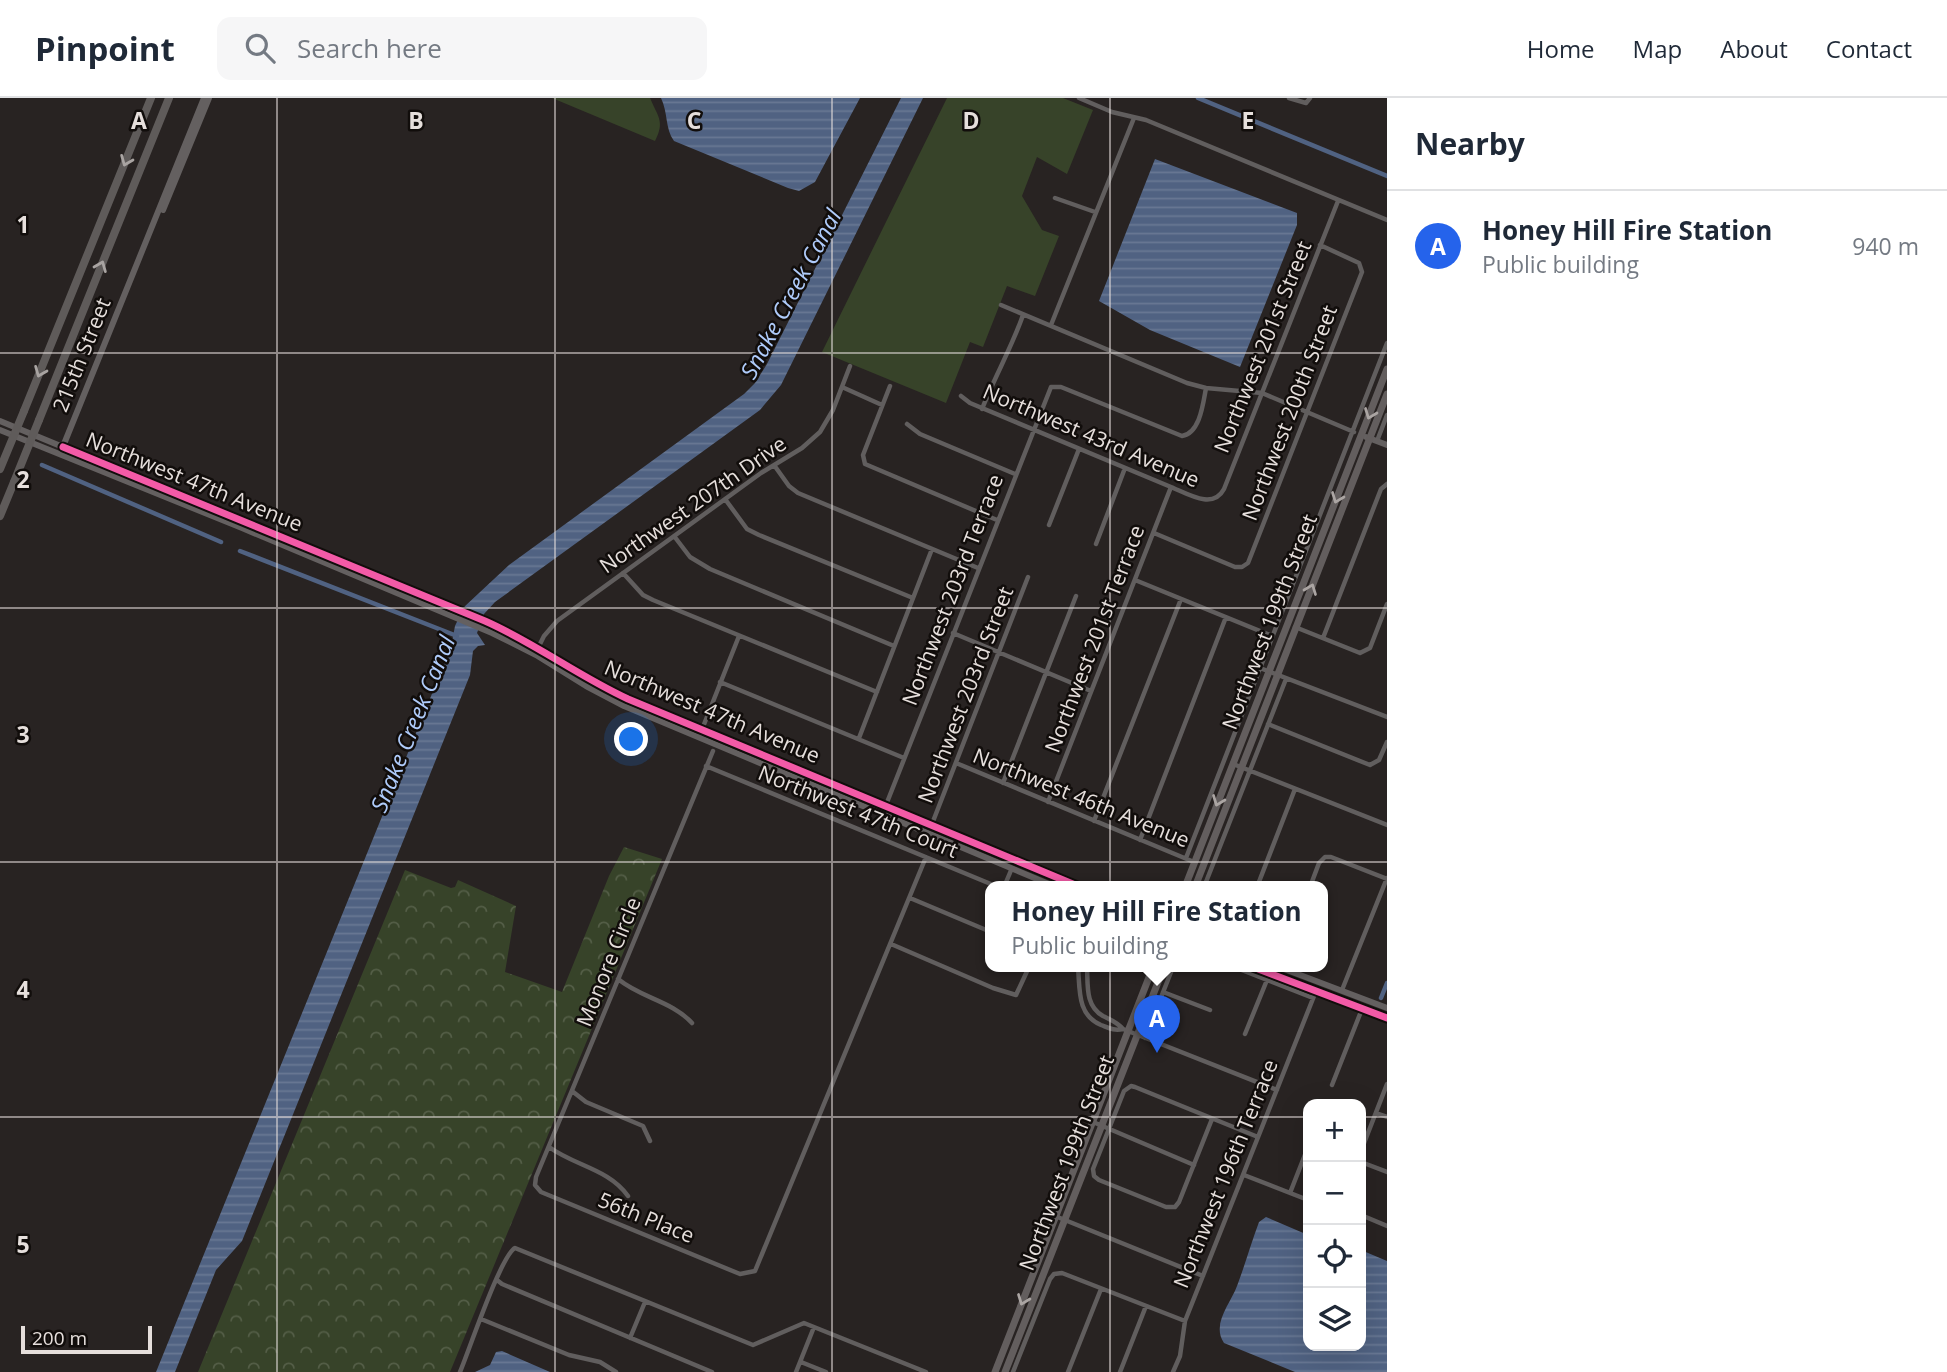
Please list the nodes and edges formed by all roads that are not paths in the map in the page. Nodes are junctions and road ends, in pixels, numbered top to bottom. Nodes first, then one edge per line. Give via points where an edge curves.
1 (151, 98) edge
2 (169, 98) edge
3 (207, 98) edge
4 (1079, 98) edge
5 (1289, 98) edge
6 (1308, 100) edge
7 (1134, 118) junction
8 (1055, 198) dead end
9 (1338, 201) junction
10 (1095, 212) junction
11 (1387, 220) edge
12 (1320, 245) junction
13 (1001, 305) dead end
14 (1023, 315) junction
15 (1051, 325) junction
16 (1387, 343) edge
17 (850, 366) dead end
18 (1387, 369) edge
19 (890, 386) dead end
20 (842, 387) junction
21 (1206, 388) junction
22 (1262, 393) junction
23 (1387, 394) edge
24 (961, 396) dead end
25 (882, 404) junction
26 (982, 409) junction
27 (1308, 412) junction
28 (1387, 415) edge
29 (0, 421) edge
30 (906, 424) dead end
31 (1033, 429) junction
32 (0, 430) edge
33 (1353, 431) junction
34 (1362, 435) junction
35 (1373, 440) junction
36 (1387, 445) edge
37 (1079, 449) junction
38 (62, 451) junction
39 (774, 465) junction
40 (1125, 468) junction
41 (0, 469) edge
42 (1016, 474) junction
43 (1387, 484) edge
44 (1171, 487) junction
45 (725, 499) junction
46 (1212, 500) joint
47 (0, 516) edge
48 (997, 520) junction
49 (1049, 525) dead end
50 (1153, 533) junction
51 (674, 536) junction
52 (1096, 544) dead end
53 (932, 549) junction
54 (978, 568) junction
55 (623, 573) junction
56 (1028, 577) dead end
57 (1135, 580) junction
58 (1076, 596) dead end
59 (913, 598) junction
60 (1181, 599) junction
61 (1387, 604) edge
62 (1226, 617) junction
63 (1291, 626) junction
64 (953, 634) junction
65 (739, 636) junction
66 (1272, 636) junction
67 (1323, 638) junction
68 (894, 646) junction
69 (537, 651) junction
70 (998, 652) junction
71 (1260, 668) junction
72 (1046, 672) junction
73 (1269, 672) junction
74 (1277, 675) junction
75 (1286, 679) junction
76 (720, 682) junction
77 (1091, 691) junction
78 (877, 692) junction
79 (1387, 717) edge
80 (1268, 724) junction
81 (702, 729) junction
82 (699, 737) junction
83 (859, 738) junction
84 (1387, 742) edge
85 (713, 751) dead end
86 (904, 758) junction
87 (956, 763) junction
88 (1233, 764) junction
89 (706, 766) junction
90 (1245, 769) junction
91 (1003, 783) junction
92 (1295, 789) junction
93 (1048, 802) junction
94 (886, 804) junction
95 (869, 808) junction
96 (1094, 821) junction
97 (932, 824) junction
98 (1387, 825) edge
99 (936, 835) junction
100 (1140, 840) junction
101 (926, 857) junction
102 (1186, 859) junction
103 (1194, 862) junction
104 (1013, 868) junction
105 (1052, 875) junction
106 (1037, 878) junction
107 (1387, 878) edge
108 (1007, 881) edge
109 (1043, 881) edge
110 (1066, 881) edge
111 (1187, 881) edge
112 (1198, 881) edge
113 (1206, 881) edge
114 (1258, 881) edge
115 (1312, 881) edge
116 (985, 882) edge
117 (910, 898) junction
118 (985, 929) edge
119 (891, 944) junction
120 (1027, 972) edge
121 (1078, 972) edge
122 (1087, 972) edge
123 (1151, 972) edge
124 (1162, 972) edge
125 (1171, 972) edge
126 (1246, 972) edge
127 (1267, 972) edge
128 (1293, 972) edge
129 (618, 979) junction
130 (1266, 980) junction
131 (1328, 985) junction
132 (1316, 990) junction
133 (1342, 990) junction
134 (1163, 992) junction
135 (1313, 998) junction
136 (1362, 1008) junction
137 (1387, 1008) edge
138 (1210, 1010) dead end
139 (1098, 1013) junction
140 (1387, 1018) edge
141 (1093, 1021) junction
142 (692, 1023) dead end
143 (1125, 1030) junction
144 (1245, 1034) dead end
145 (1136, 1035) junction
146 (1145, 1038) junction
147 (1387, 1084) edge
148 (1332, 1085) dead end
149 (1277, 1090) junction
150 (572, 1091) junction
151 (1376, 1113) junction
152 (1387, 1117) edge
153 (1212, 1118) junction
154 (1093, 1122) junction
155 (1105, 1128) junction
156 (1258, 1137) junction
157 (1366, 1138) edge
158 (650, 1141) dead end
159 (549, 1147) junction
160 (1303, 1160) edge
161 (1363, 1162) edge
162 (1194, 1165) junction
163 (1387, 1172) edge
164 (1244, 1175) junction
165 (535, 1185) joint
166 (1290, 1193) junction
167 (628, 1196) dead end
168 (1303, 1198) edge
169 (1055, 1216) junction
170 (1366, 1217) edge
171 (1064, 1220) junction
172 (1387, 1226) edge
173 (1203, 1276) junction
174 (497, 1280) junction
175 (1101, 1289) junction
176 (645, 1302) junction
177 (1146, 1306) junction
178 (481, 1319) junction
179 (1185, 1321) junction
180 (814, 1326) junction
181 (1012, 1327) junction
182 (1025, 1332) junction
183 (630, 1338) junction
184 (800, 1362) junction
185 (918, 1371) edge
186 (460, 1372) edge
187 (616, 1372) edge
188 (712, 1372) edge
189 (796, 1372) edge
190 (826, 1372) edge
191 (926, 1372) edge
192 (995, 1372) edge
193 (1005, 1372) edge
194 (1013, 1372) edge
195 (1068, 1372) edge
196 (1120, 1372) edge
197 (1173, 1372) edge

1 -> 41 highway, bridge
47 -> 2 highway, bridge
3 - 38 main road, 215th Street
4 - 7 street
5 - 6 street
7 - 9 street
7 - 10 street
8 - 10 street
9 - 11 street
9 - 12 street, Northwest 201st Street
10 - 15 street
12 - 22 street, Northwest 201st Street
12 - 27 street, Northwest 200th Street via 1359,263 1362,272
13 - 14 street
14 - 15 street
14 - 26 street
15 - 21 street
16 - 33 street
17 - 20 street, Northwest 207th Drive
18 -> 34 main road, Northwest 199th Street
19 - 25 street
20 - 25 street
20 - 39 street, Northwest 207th Drive via 820,432
21 - 22 street
21 - 31 street, Northwest 203rd Terrace via 1194,430 1188,435 1061,387 1051,387
22 - 27 street
22 - 46 street, Northwest 201st Street via 1224,489
23 - 35 main road, Northwest 199th Street
24 - 26 street, Northwest 43rd Avenue
25 - 48 street via 863,455 865,464
26 - 31 street, Northwest 43rd Avenue
27 - 33 street
27 - 50 street, Northwest 200th Street via 1248,563 1235,567
28 - 35 street
29 - 38 main road
30 - 42 street
31 - 37 street, Northwest 43rd Avenue
31 - 42 street, Northwest 203rd Terrace
32 - 38 main road
33 - 34 street
33 - 66 street
34 - 35 main road
34 -> 63 main road, Northwest 199th Street
35 - 36 main road
63 -> 35 main road, Northwest 199th Street
37 - 40 street, Northwest 43rd Avenue
37 - 49 street
38 - 69 main road, Northwest 47th Avenue
39 - 45 street, Northwest 207th Drive
39 - 53 street via 798,493
40 - 44 street, Northwest 43rd Avenue
40 - 52 street
42 - 48 street, Northwest 203rd Terrace
43 - 67 street via 1381,489
44 - 46 street, Northwest 43rd Avenue
44 - 50 street, Northwest 201st Terrace
45 - 51 street, Northwest 207th Drive
45 - 59 street via 747,529 760,536
48 - 54 street, Northwest 203rd Terrace
50 - 57 street, Northwest 201st Terrace
51 - 55 street, Northwest 207th Drive
51 - 68 street via 690,557 710,569
53 - 54 street
53 - 59 street
54 - 64 street, Northwest 203rd Terrace
55 - 65 street via 643,595
55 - 69 street, Northwest 207th Drive via 557,621
56 - 70 street, Northwest 203rd Street
57 - 60 street
57 - 77 street, Northwest 201st Terrace
58 - 72 street
59 - 68 street
60 - 62 street
60 - 96 street
61 - 67 street via 1365,652
62 - 66 street
62 - 100 street
63 - 67 street
63 - 73 main road, Northwest 199th Street
63 - 74 main road, Northwest 199th Street
64 - 70 street
64 - 86 street, Northwest 203rd Terrace
65 - 76 street
65 - 78 street
66 - 71 street
68 - 78 street
69 - 81 main road, Northwest 47th Avenue via 610,691
69 - 82 main road, Northwest 47th Avenue via 604,696
70 - 72 street
70 - 87 street, Northwest 203rd Street
71 - 73 street
71 - 102 street
72 - 77 street
72 - 91 street
73 - 74 street
73 - 88 main road, Northwest 199th Street
74 - 75 street
74 - 90 main road, Northwest 199th Street
75 - 79 street
75 - 80 street
76 - 81 street
76 - 83 street
77 - 93 street, Northwest 201st Terrace
78 - 83 street
80 - 84 street via 1370,765 1380,760
80 - 90 street
81 - 82 street
81 - 94 main road, Northwest 47th Avenue
82 - 95 main road, Northwest 47th Avenue
83 - 86 street
85 - 89 street, Monore Circle
86 - 94 street, Northwest 203rd Terrace
87 - 91 street, Northwest 46th Avenue
87 - 97 street, Northwest 203rd Street
88 - 90 street
88 -> 103 main road, Northwest 199th Street
89 - 101 street, Northwest 47th Court
89 - 129 street, Monore Circle
90 - 92 street
90 - 112 main road, Northwest 199th Street
90 - 113 street
91 - 93 street, Northwest 46th Avenue
92 - 98 street
92 - 114 street
93 - 96 street, Northwest 46th Avenue
94 - 95 main road
94 - 97 main road, Northwest 47th Avenue
95 - 99 main road, Northwest 47th Avenue
96 - 100 street, Northwest 46th Avenue
97 - 99 main road
97 - 105 main road, Northwest 47th Avenue
99 - 104 main road, Northwest 47th Avenue
100 - 102 street, Northwest 46th Avenue
101 - 116 street, Northwest 47th Court
101 - 117 street
102 - 103 street, Northwest 46th Avenue
103 - 111 main road, Northwest 199th Street
104 - 106 main road, Northwest 47th Avenue
104 - 108 street
105 - 106 main road
105 - 110 main road, Northwest 47th Avenue
106 - 109 main road, Northwest 47th Avenue
107 - 115 street via 1331,857 1320,863
107 - 133 street
117 - 118 street
117 - 119 street
119 - 120 street via 1016,995
119 - 165 street, 56th Place via 755,1271 740,1274 541,1192
121 - 141 street via 1081,1004
122 - 139 street via 1089,998
123 - 143 main road, Northwest 199th Street
124 - 145 main road, Northwest 199th Street
125 - 134 street
126 - 130 street
127 - 132 main road
128 - 131 main road
129 - 142 street via 635,992 678,1010
129 - 150 street, Monore Circle
130 - 135 street
130 - 144 street
131 - 132 main road
131 - 133 main road
132 - 135 street, Northwest 196th Terrace
132 - 136 main road
133 - 137 main road
134 - 138 street
134 - 146 street
135 - 149 street, Northwest 196th Terrace
136 - 140 main road
136 - 148 street
139 - 141 street
139 - 143 street
141 - 143 street
143 - 145 street
143 - 154 main road, Northwest 199th Street
145 - 146 street
145 - 155 main road, Northwest 199th Street
146 - 149 street
147 - 151 street
149 - 156 street, Northwest 196th Terrace
150 - 158 street via 586,1102 643,1126
150 - 159 street, Monore Circle
151 - 152 street
151 - 157 street
153 - 155 street via 1131,1086
153 - 156 street
153 - 162 street
154 - 155 street
154 - 169 main road, Northwest 199th Street
155 - 162 street
155 - 162 street via 1093,1169 1099,1181 1174,1207
155 - 171 main road, Northwest 199th Street
156 - 164 street, Northwest 196th Terrace
159 - 165 street, Monore Circle
159 - 167 street via 609,1177
160 - 166 street
161 - 163 street
164 - 166 street
164 - 173 street, Northwest 196th Terrace
166 - 168 street
169 - 171 street
169 -> 181 main road, Northwest 199th Street
170 - 172 street
171 - 173 street
171 - 182 main road, Northwest 199th Street
173 - 179 street, Northwest 196th Terrace
174 - 176 street via 513,1249 522,1250
174 - 178 street
174 - 183 street
175 - 177 street
175 - 182 street via 1054,1274
175 - 195 street
176 - 180 street via 753,1345 804,1323
176 - 183 street
177 - 179 street
177 - 196 street
178 - 186 street
178 - 187 street
179 - 197 street, Northwest 196th Terrace
180 - 184 street
180 - 185 street
181 - 182 street
181 - 192 main road, Northwest 199th Street
182 - 193 main road, Northwest 199th Street
182 - 194 street
183 - 188 street
184 - 189 street
184 - 190 street
185 - 191 street

